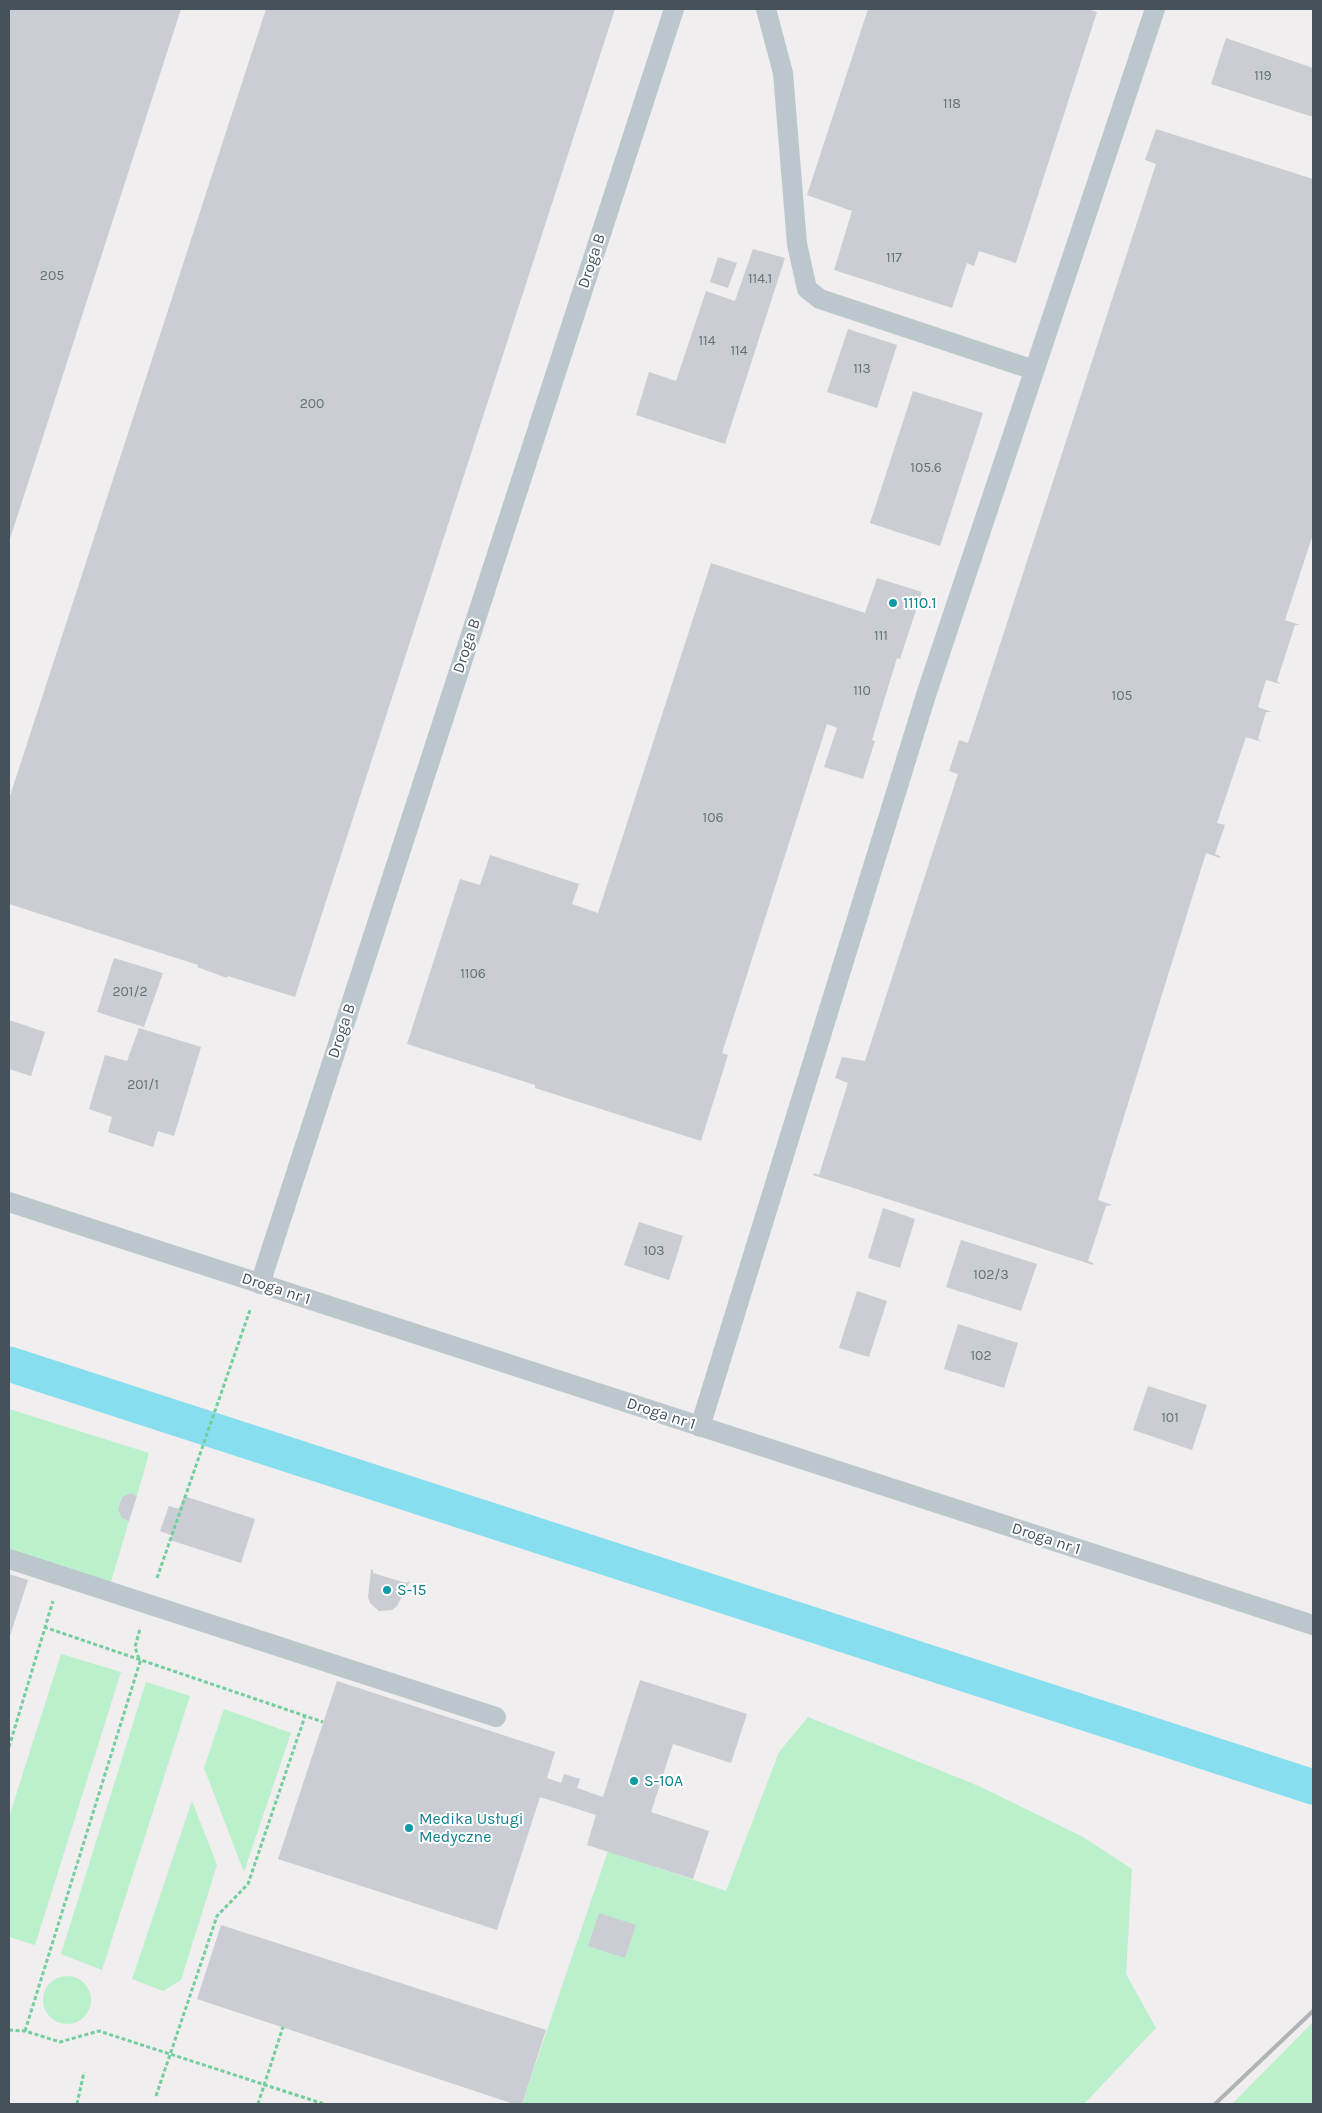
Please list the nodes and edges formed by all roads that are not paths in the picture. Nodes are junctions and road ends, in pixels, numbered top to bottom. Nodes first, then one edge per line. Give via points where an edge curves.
1 (674, 9) edge
2 (766, 9) edge
3 (1155, 9) edge
4 (1034, 370) junction
5 (9, 1202) edge
6 (260, 1284) junction
7 (700, 1427) junction
8 (9, 1559) edge
9 (1313, 1625) edge
10 (496, 1717) dead end

1 - 6 lane, Droga B
2 - 4 lane via 783,72 796,244 808,289 820,299
3 - 4 lane
4 - 7 lane via 927,692
5 - 6 lane, Droga nr 1
6 - 7 lane, Droga nr 1
7 - 9 lane, Droga nr 1
8 - 10 lane

